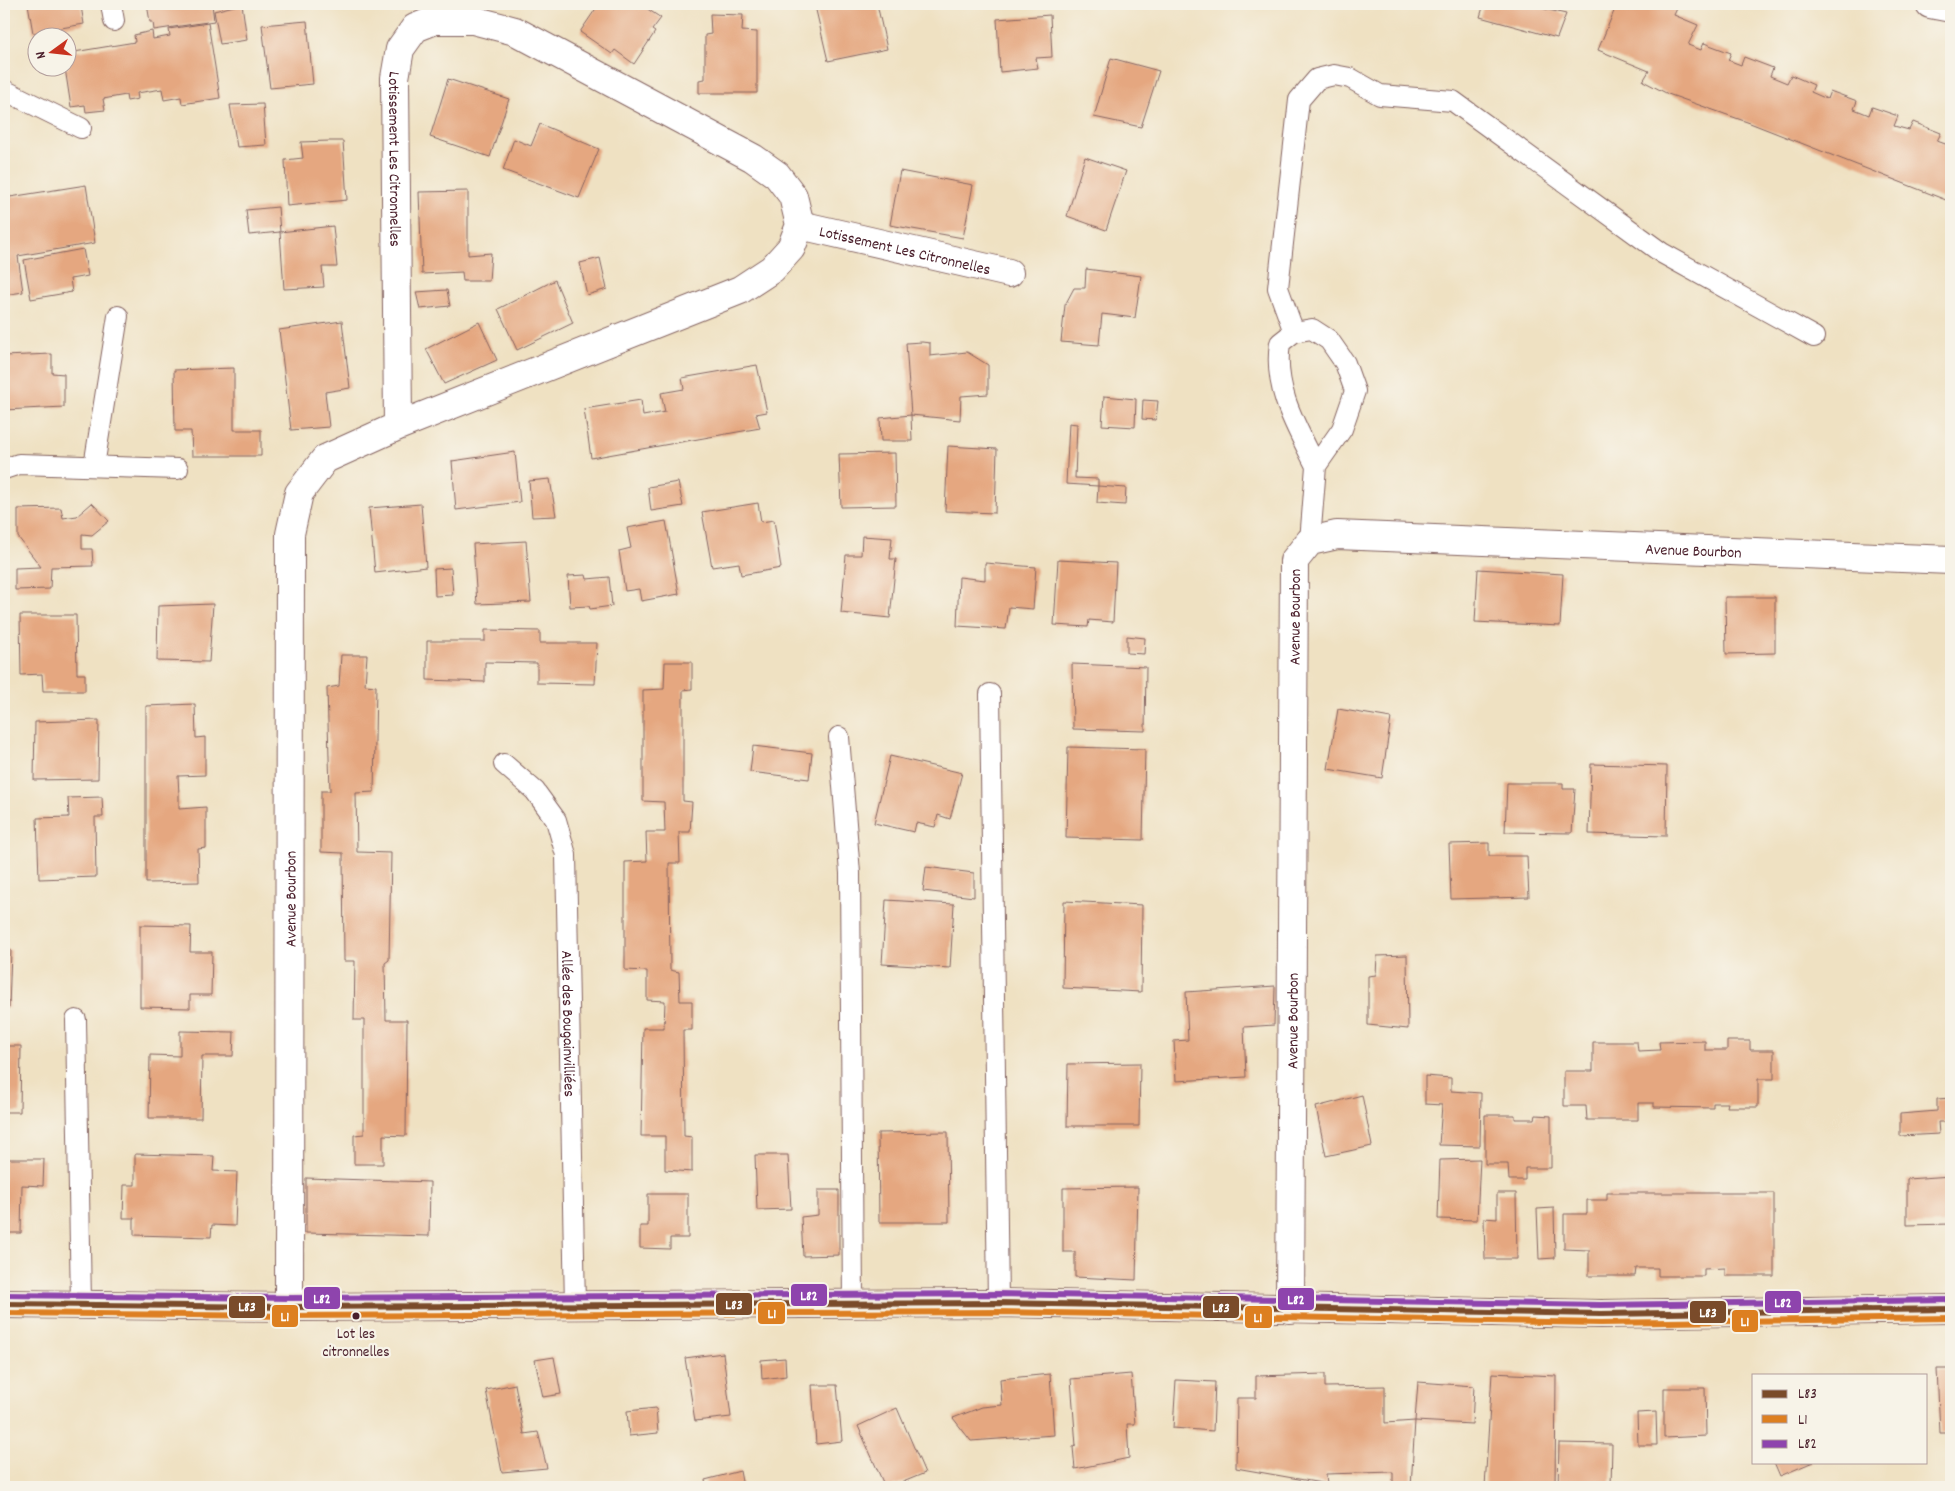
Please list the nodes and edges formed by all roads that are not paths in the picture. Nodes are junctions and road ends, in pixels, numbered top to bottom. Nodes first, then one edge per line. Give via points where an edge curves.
1 (1930, 4) edge
2 (1951, 8) edge
3 (4, 90) edge
4 (81, 128) dead end
5 (800, 225) junction
6 (1009, 273) dead end
7 (118, 316) dead end
8 (1294, 332) junction
9 (1814, 337) dead end
10 (398, 426) junction
11 (94, 466) junction
12 (1316, 466) junction
13 (4, 469) edge
14 (178, 469) dead end
15 (298, 493) joint
16 (1310, 540) junction
17 (1951, 560) edge
18 (990, 694) dead end
19 (839, 737) dead end
20 (504, 764) dead end
21 (76, 1020) dead end
22 (998, 1303) junction
23 (4, 1304) edge
24 (81, 1304) junction
25 (853, 1305) junction
26 (575, 1306) junction
27 (289, 1307) junction
28 (1290, 1309) junction
29 (1951, 1309) edge

1 - 2 street
3 - 4 lane
5 - 6 street, Lotissement Les Citronnelles
5 - 10 street, Lotissement Les Citronnelles via 791,248 772,269 740,290
5 - 10 street, Lotissement Les Citronnelles via 793,196 778,175 753,158 514,31 473,20 435,20 415,28 400,49 395,78
7 - 11 lane
8 - 9 lane via 1278,288 1299,100 1317,78 1334,75 1350,78 1380,95 1453,101 1662,253
8 - 12 lane via 1280,343 1277,358 1285,404
8 - 12 lane via 1312,329 1329,340 1345,363 1355,390 1342,429
10 - 15 street, Lotissement Les Citronnelles via 324,459
11 - 13 lane via 19,464
11 - 14 lane
12 - 16 lane
15 - 27 street, Avenue Bourbon via 290,534
16 - 17 street, Avenue Bourbon via 1337,535
16 - 28 street, Avenue Bourbon via 1294,561
18 - 22 lane
19 - 25 lane via 850,873
20 - 26 lane, Allée des Bougainvilliées via 535,791 556,820 566,855
21 - 24 lane
22 - 25 street
22 - 28 street
23 - 24 street
24 - 27 street
25 - 26 street
26 - 27 street
28 - 29 street via 1601,1314

